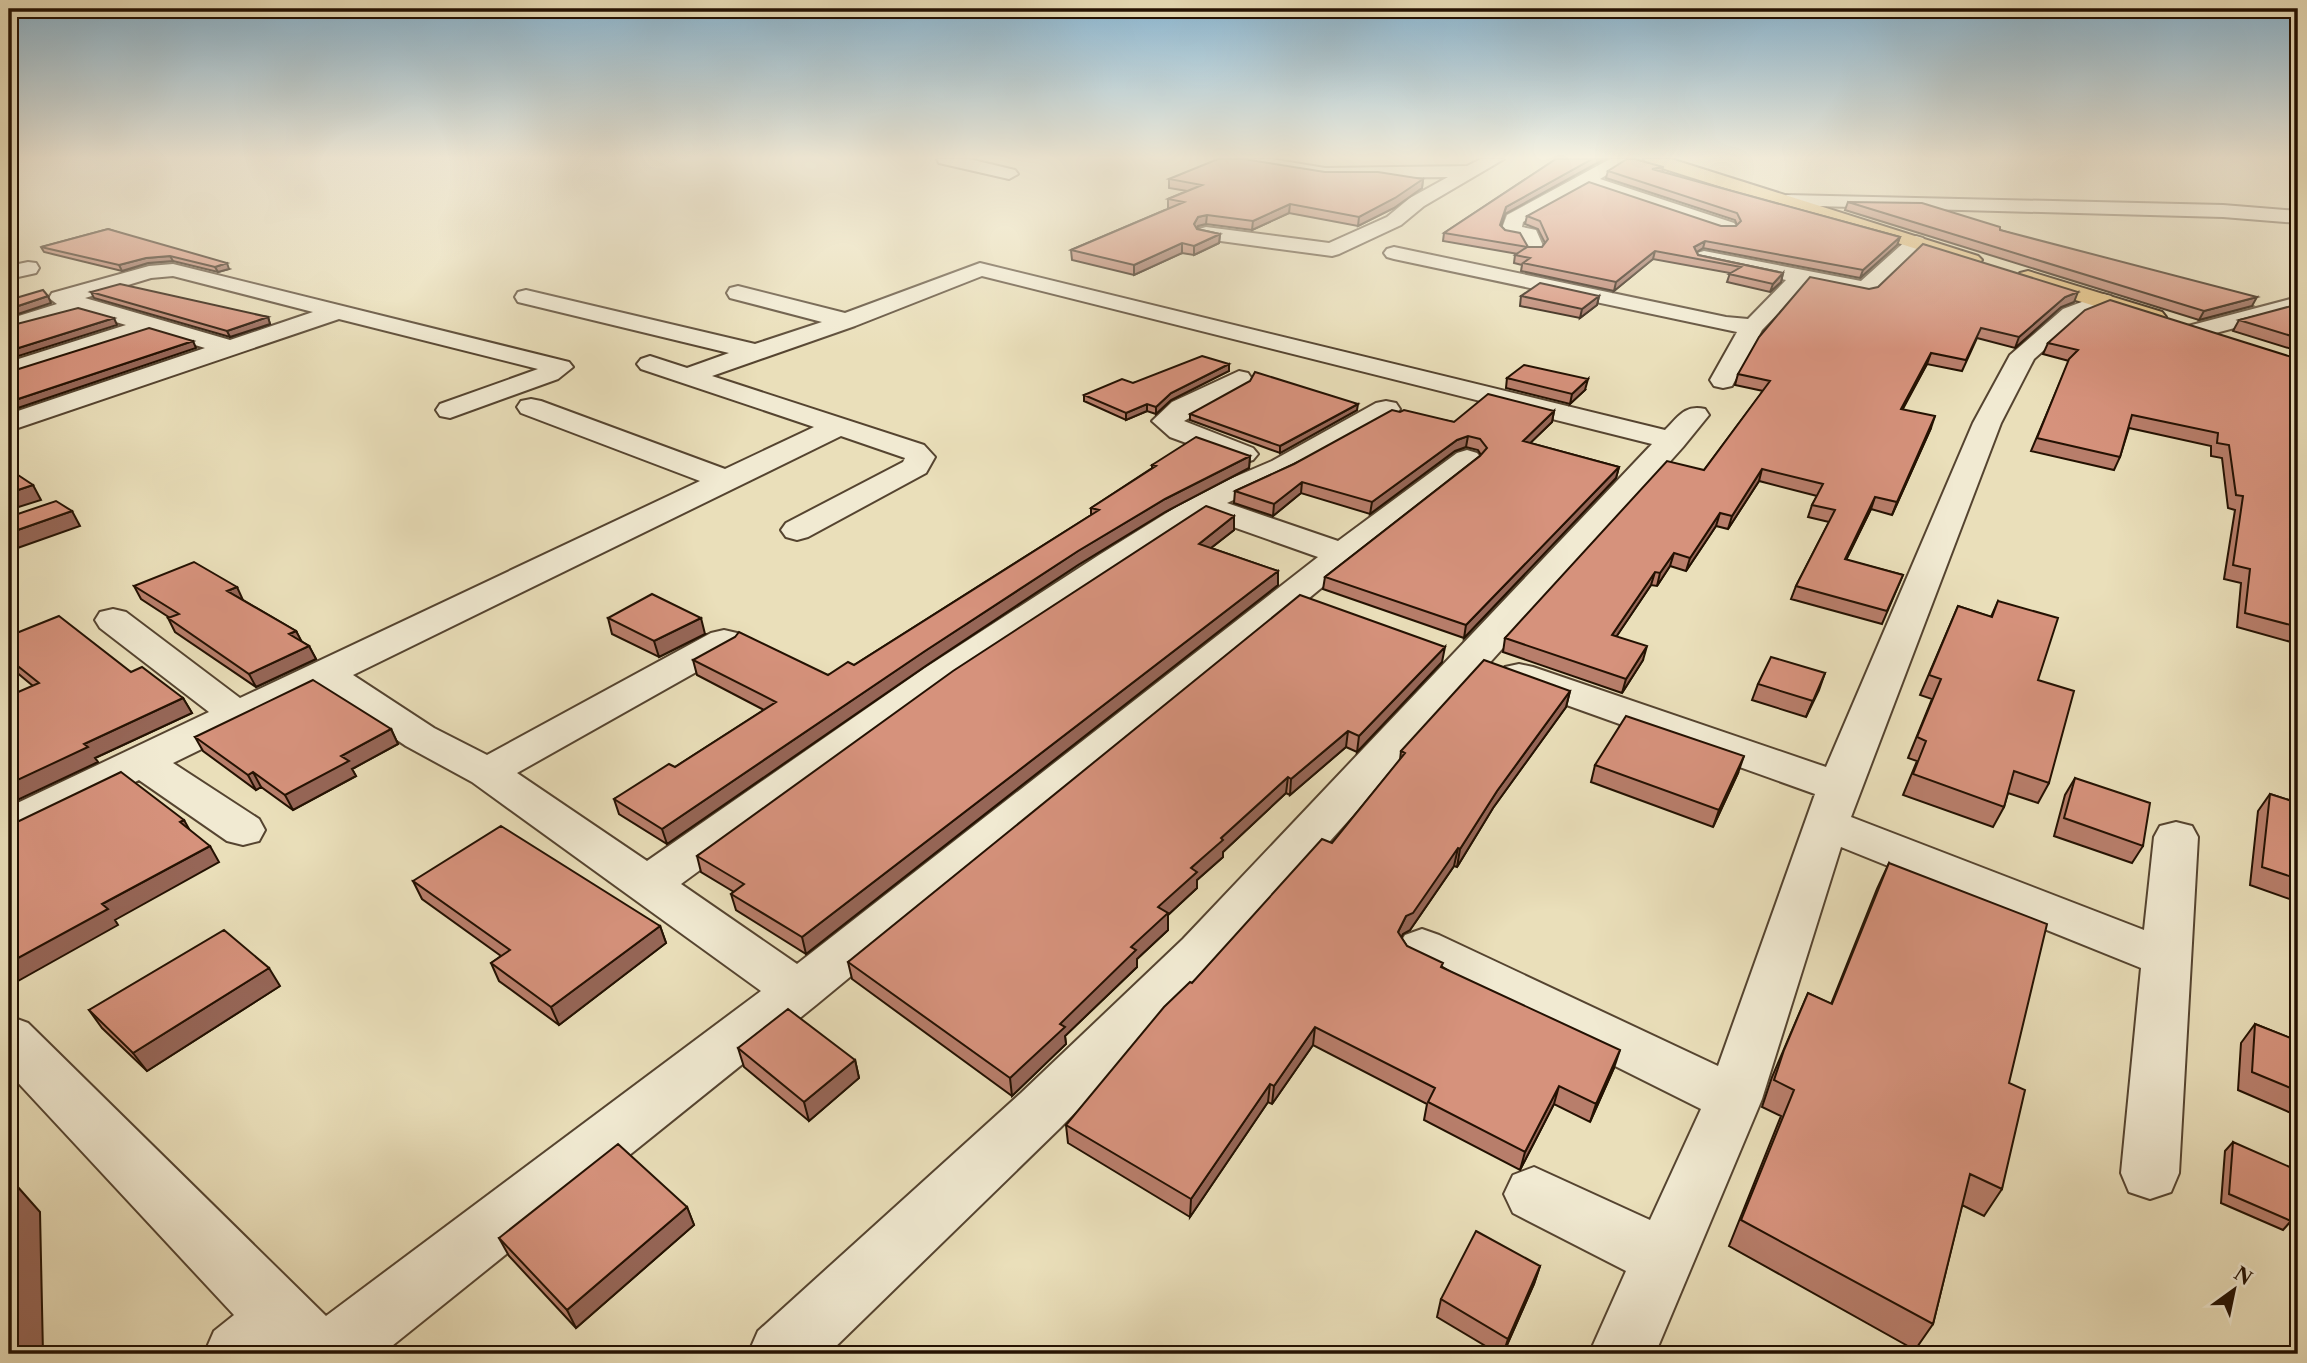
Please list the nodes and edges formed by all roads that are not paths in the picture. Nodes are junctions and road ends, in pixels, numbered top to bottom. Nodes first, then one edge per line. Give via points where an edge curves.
1 (1392, 223) edge
2 (1513, 223) edge
3 (1713, 223) edge
4 (1855, 223) edge
5 (1206, 233) edge
6 (1916, 242) junction
7 (1534, 248) edge
8 (1394, 253) dead end
9 (1801, 276) junction
10 (738, 293) dead end
11 (526, 297) dead end
12 (2103, 301) junction
13 (80, 304) junction
14 (2298, 304) edge
15 (339, 311) junction
16 (847, 321) junction
17 (150, 325) junction
18 (9, 326) edge
19 (1752, 326) junction
20 (2197, 331) junction
21 (2232, 342) edge
22 (228, 347) junction
23 (756, 352) junction
24 (650, 364) dead end
25 (9, 370) edge
26 (687, 376) junction
27 (1239, 379) dead end
28 (1723, 380) dead end
29 (531, 407) dead end
30 (1386, 409) dead end
31 (450, 410) dead end
32 (9, 423) edge
33 (839, 426) junction
34 (1466, 459) dead end
35 (1282, 467) junction
36 (726, 480) junction
37 (1202, 505) junction
38 (797, 530) dead end
39 (1342, 554) junction
40 (113, 620) dead end
41 (724, 641) edge
42 (1433, 644) edge
43 (1471, 658) junction
44 (324, 673) junction
45 (237, 715) junction
46 (141, 761) junction
47 (487, 772) junction
48 (1833, 805) junction
49 (9, 825) edge
50 (243, 830) dead end
51 (2176, 837) dead end
52 (647, 885) junction
53 (1422, 948) dead end
54 (2166, 958) junction
55 (798, 991) junction
56 (9, 1038) edge
57 (1734, 1099) junction
58 (2150, 1173) dead end
59 (1534, 1194) dead end
60 (1664, 1258) junction
61 (292, 1346) edge
62 (781, 1354) edge
63 (1622, 1354) edge

1 - 5 street via 1332,250
2 - 7 street via 1511,231 1529,234
3 - 9 street via 1727,228 1702,251
4 - 6 main road
6 - 9 street via 1868,289
6 - 12 main road
8 - 19 street
9 - 19 street
10 - 16 street
11 - 23 street
12 - 20 main road
12 - 48 street via 2071,314 2023,355 1987,423
13 - 15 street via 60,298 167,270
13 - 17 street
13 - 18 street
14 - 20 street
15 - 22 street
15 - 31 street via 560,367
16 - 23 street
16 - 43 street via 980,269 1684,428
17 - 22 street
17 - 25 street
19 - 28 street
20 - 21 main road
22 - 32 street
23 - 26 street
24 - 26 street
26 - 33 street
27 - 35 street via 1166,421 1180,431
29 - 36 street
30 - 35 street
33 - 36 street
33 - 38 street via 914,451 920,462
34 - 39 street
35 - 37 street
36 - 44 street
37 - 39 street
37 - 52 street via 939,676
39 - 55 street via 1312,600
40 - 45 street
41 - 47 street
42 - 43 street
43 - 48 street
43 - 62 street via 1201,952 1041,1110
44 - 45 street
44 - 47 street via 420,737
45 - 46 street
46 - 49 street
46 - 50 street
47 - 52 street
48 - 54 street
48 - 57 street
51 - 54 street
52 - 55 street
53 - 57 street
54 - 58 street
55 - 61 street
56 - 61 street
57 - 60 street
59 - 60 street
60 - 63 street

